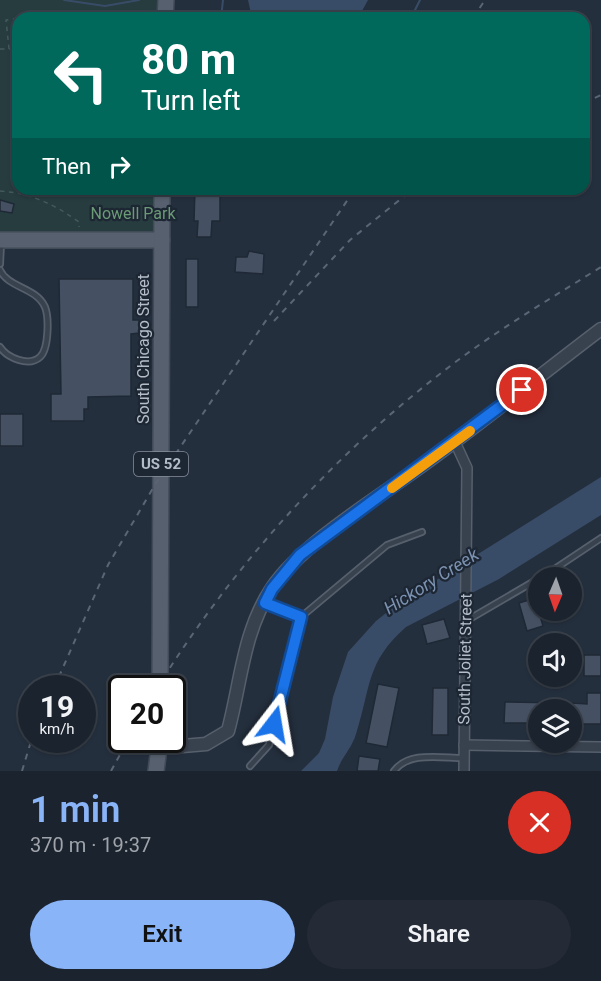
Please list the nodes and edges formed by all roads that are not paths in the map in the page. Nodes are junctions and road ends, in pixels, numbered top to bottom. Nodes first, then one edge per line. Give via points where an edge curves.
1 (162, 195) edge
2 (0, 240) edge
3 (162, 240) junction
4 (0, 264) edge
5 (0, 270) edge
6 (601, 329) edge
7 (0, 346) edge
8 (455, 442) junction
9 (422, 532) dead end
10 (601, 538) edge
11 (557, 567) edge
12 (528, 585) edge
13 (265, 603) junction
14 (301, 617) junction
15 (466, 621) junction
16 (160, 675) edge
17 (186, 744) edge
18 (464, 745) junction
19 (601, 747) edge
20 (158, 753) edge
21 (161, 753) edge
22 (464, 758) junction
23 (250, 766) dead end
24 (156, 771) edge
25 (166, 771) edge
26 (394, 771) edge
27 (464, 771) edge

1 - 3 main road, South Chicago Street
2 - 3 main road
2 - 4 lane
3 - 16 main road, South Chicago Street / US 52
5 - 7 lane via 6,278 41,299 46,310 46,347 33,360 13,359
6 - 8 street
8 - 13 street via 300,555
8 - 15 street, South Joliet Street via 467,468
9 - 14 lane via 387,545
10 - 11 lane
12 - 15 lane
13 - 14 lane
13 - 17 street via 240,667 228,731 206,744
14 - 23 lane via 269,745
15 - 18 street, South Joliet Street
18 - 19 street
18 - 22 street, South Joliet Street
20 - 24 main road
21 - 25 main road
22 - 26 lane via 413,758 402,761
22 - 27 street, South Joliet Street

